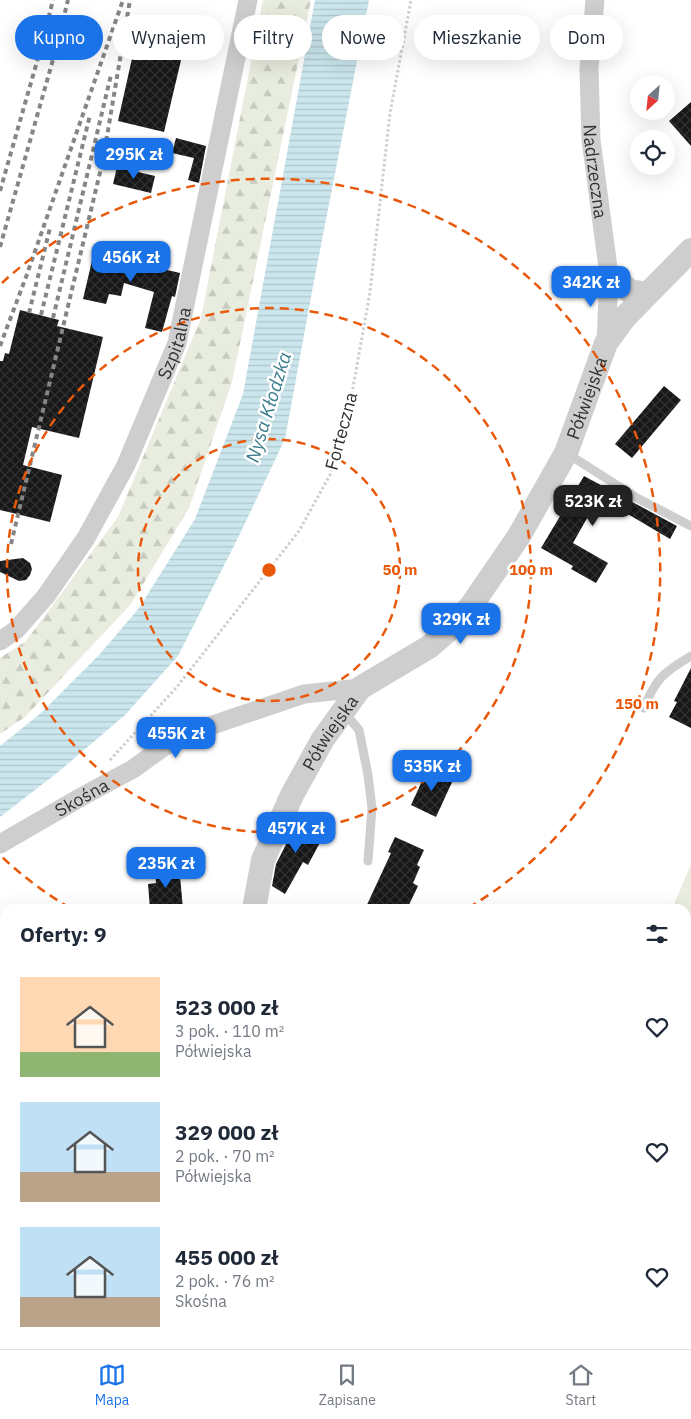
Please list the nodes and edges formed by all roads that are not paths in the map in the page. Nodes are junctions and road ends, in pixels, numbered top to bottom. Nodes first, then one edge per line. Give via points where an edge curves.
1 (248, 0) edge
2 (594, 0) edge
3 (691, 250) edge
4 (609, 275) junction
5 (647, 294) junction
6 (606, 343) junction
7 (566, 452) junction
8 (691, 526) edge
9 (0, 641) edge
10 (691, 656) edge
11 (360, 688) junction
12 (644, 708) dead end
13 (344, 711) junction
14 (0, 844) edge
15 (368, 861) dead end
16 (255, 904) edge

1 - 9 street, Szpitalna via 177,343 126,465 86,538 46,596 16,630
2 - 4 street, Nadrzeczna via 589,69 591,140
3 - 5 street, Półwiejska
4 - 5 street via 630,291
4 - 6 street, Nadrzeczna
5 - 6 street, Półwiejska
6 - 7 street, Półwiejska
7 - 8 lane, Półwiejska via 637,498
7 - 11 street, Półwiejska via 519,536 471,606 430,647
10 - 12 lane via 662,674
11 - 13 street, Półwiejska
11 - 14 street, Skośna via 304,694 189,732 133,769
13 - 15 lane via 359,730 368,775 372,808
13 - 16 street, Półwiejska via 323,739 292,795 263,860

